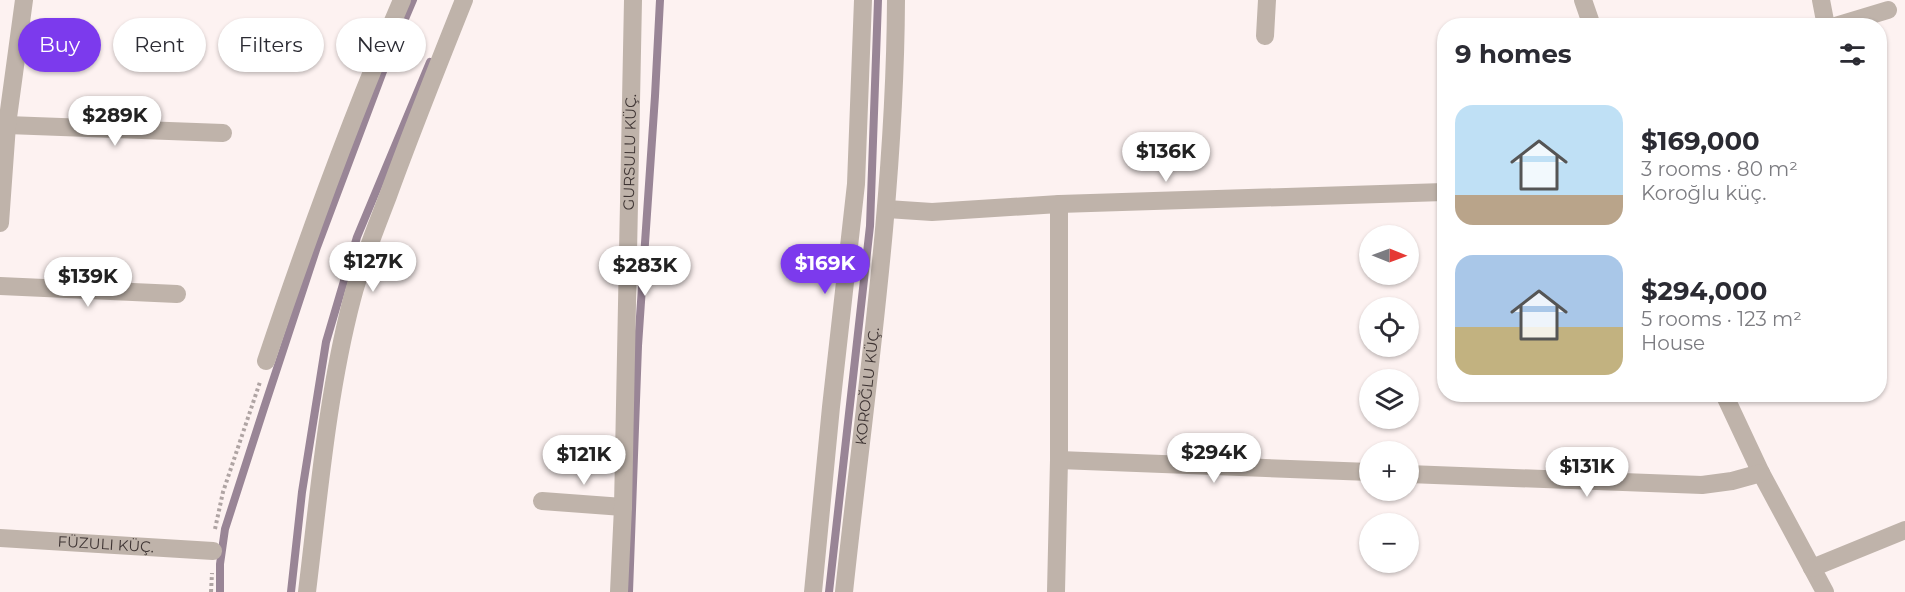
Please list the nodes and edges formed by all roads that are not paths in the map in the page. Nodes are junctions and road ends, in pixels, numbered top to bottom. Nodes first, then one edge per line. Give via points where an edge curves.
1 (24, 0) edge
2 (402, 0) edge
3 (464, 0) edge
4 (633, 0) edge
5 (863, 0) edge
6 (896, 0) edge
7 (1267, 0) edge
8 (1583, 0) edge
9 (1821, 0) edge
10 (1888, 10) dead end
11 (1589, 18) edge
12 (1824, 18) edge
13 (1862, 18) edge
14 (1265, 36) dead end
15 (7, 125) junction
16 (223, 133) dead end
17 (1437, 192) edge
18 (1059, 204) junction
19 (887, 209) junction
20 (0, 223) edge
21 (0, 285) edge
22 (177, 294) dead end
23 (266, 361) road end
24 (1728, 402) edge
25 (1059, 460) junction
26 (1359, 472) edge
27 (1761, 473) junction
28 (1419, 474) edge
29 (543, 501) dead end
30 (623, 507) junction
31 (1905, 530) edge
32 (0, 538) edge
33 (213, 551) road end
34 (1812, 568) junction
35 (307, 592) edge
36 (619, 592) edge
37 (813, 592) edge
38 (844, 592) edge
39 (1056, 592) edge
40 (1825, 592) edge

1 - 15 street
2 - 23 street via 299,261
3 - 35 street via 416,118 352,298 332,395
4 - 30 street, GURSULU KÜÇ.
5 - 37 street via 856,184
6 - 19 street, KOROĞLU KÜÇ.
7 - 14 street
8 - 11 street
9 - 12 street
10 - 13 street
15 - 16 street
15 - 20 street
17 - 18 street
18 - 19 street via 932,212
18 - 25 street
19 - 38 street, KOROĞLU KÜÇ.
21 - 22 street
24 - 27 street
25 - 26 street
25 - 39 street
27 - 28 street via 1702,485
27 - 34 street
29 - 30 street
30 - 36 street, GURSULU KÜÇ.
31 - 34 street
32 - 33 street, FÜZULI KÜÇ.
34 - 40 street

